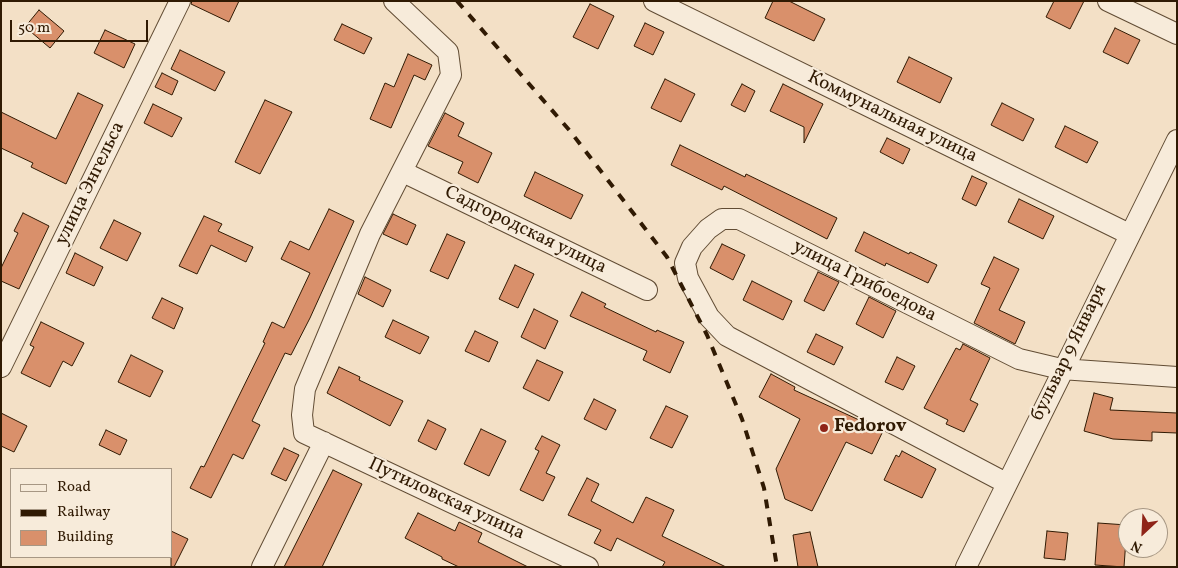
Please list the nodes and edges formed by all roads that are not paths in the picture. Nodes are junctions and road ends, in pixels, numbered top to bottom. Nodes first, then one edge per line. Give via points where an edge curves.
1 (180, 1) edge
2 (394, 1) edge
3 (654, 1) edge
4 (1108, 1) edge
5 (1177, 34) edge
6 (1177, 140) edge
7 (403, 172) junction
8 (1130, 234) junction
9 (647, 290) dead end
10 (1, 367) edge
11 (1061, 370) junction
12 (1177, 376) edge
13 (324, 442) junction
14 (1006, 483) junction
15 (262, 567) edge
16 (588, 567) edge
17 (966, 567) edge

1 - 10 street, улица Энгельса
2 - 7 street via 448,52 451,75
3 - 8 street, Коммунальная улица
4 - 5 street
6 - 8 street, бульвар 9 Января
7 - 9 street, Садгородская улица
7 - 13 street, Путиловская улица via 370,234 305,389 304,433
8 - 11 street, бульвар 9 Января
11 - 12 street
11 - 14 street, бульвар 9 Января
11 - 14 street, улица Грибоедова via 1019,360 739,219 722,219 692,247 685,263 688,278 709,318 727,336
13 - 15 street
13 - 16 street, Путиловская улица
14 - 17 street, бульвар 9 Января

